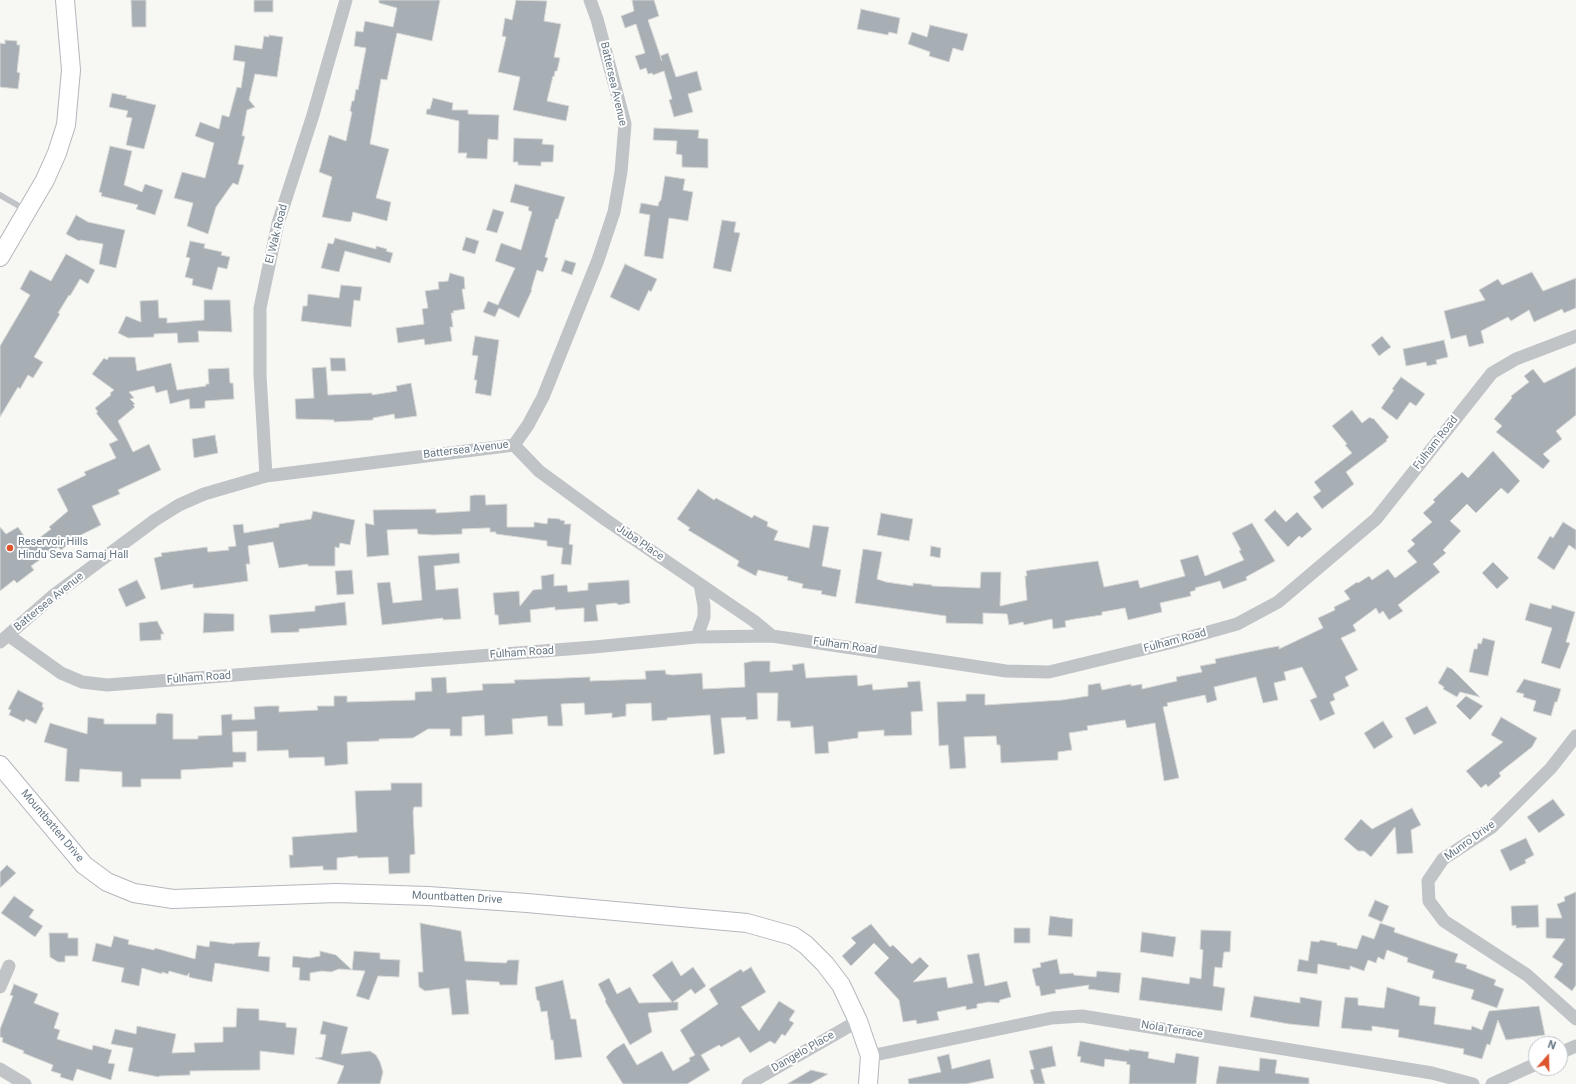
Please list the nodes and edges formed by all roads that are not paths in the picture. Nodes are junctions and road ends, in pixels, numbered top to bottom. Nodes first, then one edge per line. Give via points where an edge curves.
1 (65, 0) edge
2 (346, 0) edge
3 (590, 0) edge
4 (0, 195) edge
5 (27, 210) junction
6 (0, 257) edge
7 (1576, 336) edge
8 (514, 445) junction
9 (266, 476) junction
10 (700, 584) junction
11 (772, 636) junction
12 (697, 637) junction
13 (4, 638) edge
14 (1576, 736) edge
15 (0, 765) edge
16 (9, 966) dead end
17 (0, 987) edge
18 (1576, 1019) edge
19 (858, 1021) junction
20 (870, 1056) junction
21 (1528, 1068) edge
22 (0, 1069) edge
23 (25, 1084) edge
24 (748, 1084) edge
25 (868, 1084) edge
26 (1473, 1084) edge
27 (1492, 1084) edge

1 - 5 main road via 71,70 66,125 57,153
2 - 9 street, El Wak Road via 278,223 260,308 260,375
3 - 8 street, Battersea Avenue via 625,124 621,172 614,212 598,260 543,397
4 - 5 lane
5 - 6 main road
7 - 11 street, Fulham Road via 1516,359 1492,373 1376,519 1278,602 1237,624 1049,672 1006,670
8 - 9 street, Battersea Avenue
8 - 10 street, Juba Place via 539,471
9 - 13 street, Battersea Avenue via 204,494 178,505 54,595
10 - 11 street, Juba Place
10 - 12 street via 704,617
11 - 12 street, Fulham Road
12 - 13 street, Fulham Road via 108,685 82,682 61,673
14 - 18 street, Munro Drive via 1551,768 1492,827 1443,859 1428,881 1429,901 1444,921 1527,975
15 - 19 main road, Mountbatten Drive via 84,865 107,882 134,893 174,899 336,893 428,896 527,902 747,923 786,934 806,945 841,984
16 - 17 street
19 - 20 main road, Mountbatten Drive
19 - 24 street, Dangelo Place
20 - 25 main road, Mountbatten Drive
20 - 26 street, Nola Terrace via 1052,1018 1082,1016 1432,1073
21 - 27 street
22 - 23 street

